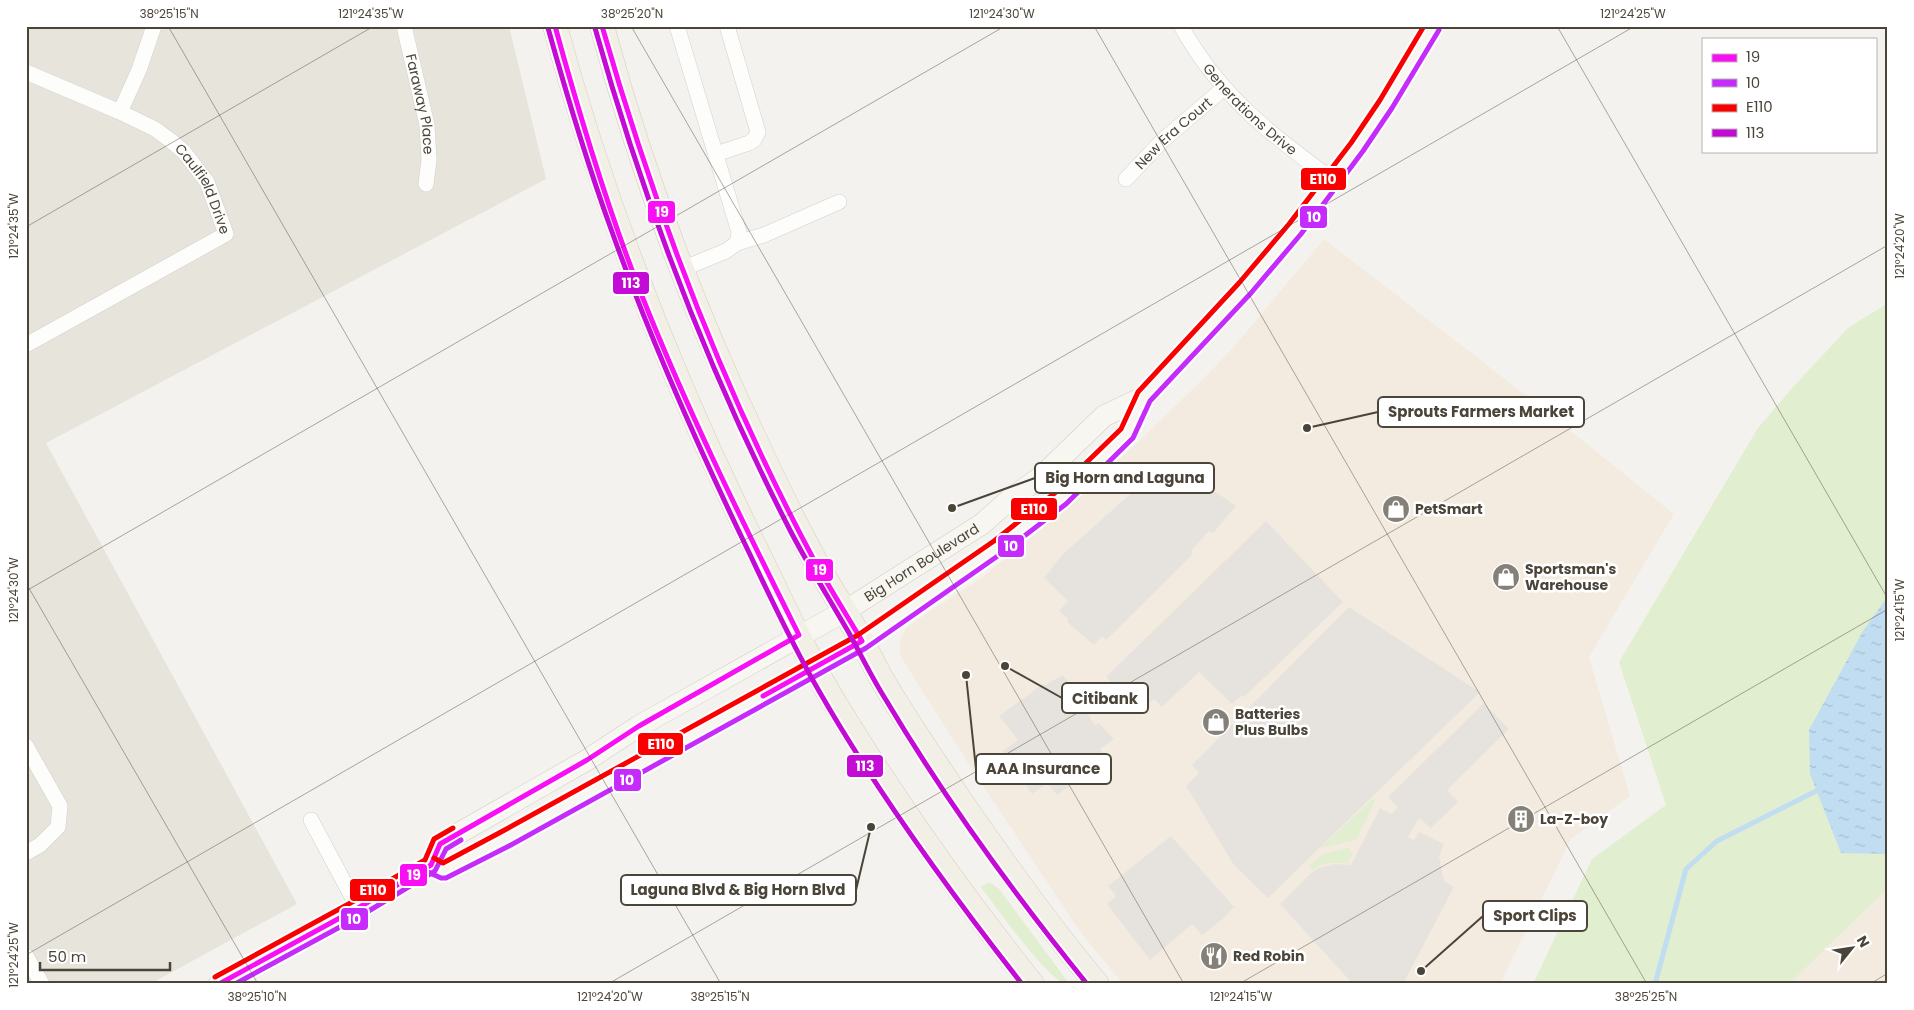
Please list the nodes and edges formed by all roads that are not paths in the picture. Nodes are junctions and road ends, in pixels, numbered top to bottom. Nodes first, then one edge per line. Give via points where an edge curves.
1 (154, 26) edge
2 (404, 26) edge
3 (555, 26) edge
4 (602, 26) edge
5 (677, 26) edge
6 (727, 26) edge
7 (1180, 26) edge
8 (1433, 26) edge
9 (26, 72) edge
10 (1224, 88) junction
11 (120, 112) junction
12 (716, 154) junction
13 (1126, 179) dead end
14 (1333, 180) junction
15 (426, 184) dead end
16 (839, 202) dead end
17 (737, 243) junction
18 (682, 269) junction
19 (26, 345) edge
20 (1144, 397) junction
21 (844, 611) junction
22 (799, 635) junction
23 (862, 641) junction
24 (815, 668) junction
25 (26, 746) edge
26 (588, 760) junction
27 (311, 820) dead end
28 (505, 839) junction
29 (26, 853) edge
30 (431, 865) junction
31 (358, 908) junction
32 (26, 956) edge
33 (42, 984) edge
34 (219, 984) edge
35 (1032, 984) edge
36 (1097, 984) edge

1 - 11 street
2 - 15 street, Faraway Place via 427,125
3 - 22 main road via 593,159 656,329 693,417
4 - 18 main road via 636,140
5 - 12 street
6 - 12 street via 758,132 749,143
7 - 10 street, Generations Drive
8 - 14 main road, Big Horn Boulevard via 1386,104
9 - 11 street, Caulfield Drive
10 - 13 street, New Era Court via 1162,141
10 - 14 street, Generations Drive via 1266,130
11 - 19 street, Caulfield Drive via 155,129 184,152 207,182 226,234
12 - 17 street via 739,232
14 - 20 main road, Big Horn Boulevard via 1245,288
16 - 17 street via 764,235
17 - 18 street via 726,251
18 - 21 main road via 735,398 815,561
20 - 21 main road, Big Horn Boulevard via 1104,416 1042,476 982,524
20 - 23 main road, Big Horn Boulevard via 1128,433 1061,498 998,547
21 - 22 main road, Big Horn Boulevard
21 - 23 main road
22 - 24 main road
22 - 26 main road, Big Horn Boulevard via 639,726
23 - 24 main road, Big Horn Boulevard
23 - 36 main road via 883,680 982,832
24 - 28 main road, Big Horn Boulevard
24 - 35 main road via 873,764 934,855
25 - 29 street via 60,806 58,827 40,845
26 - 28 main road via 575,780 511,819 503,829
26 - 30 main road, Big Horn Boulevard via 440,844
27 - 31 street
28 - 30 main road, Big Horn Boulevard via 444,871
30 - 31 main road
31 - 34 main road
32 - 33 street

